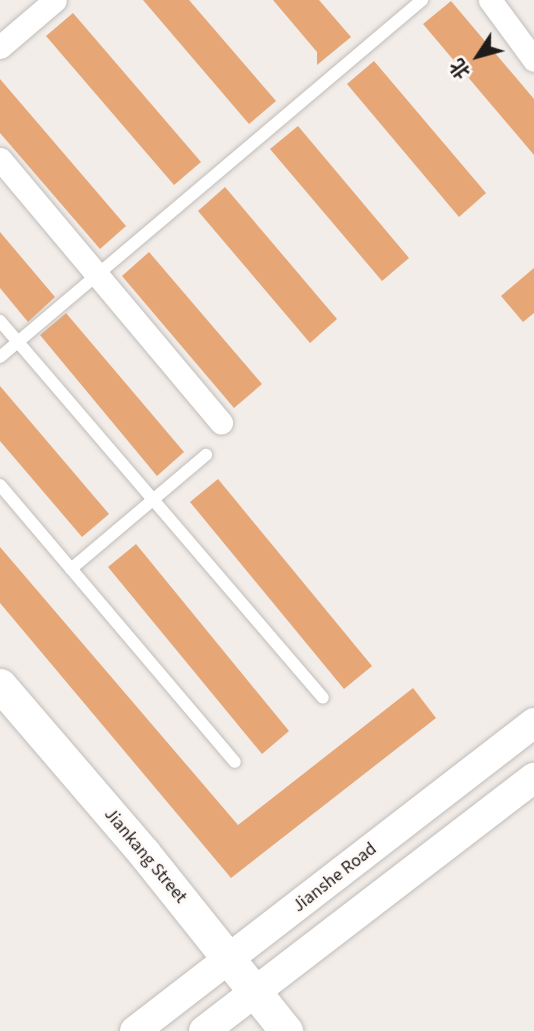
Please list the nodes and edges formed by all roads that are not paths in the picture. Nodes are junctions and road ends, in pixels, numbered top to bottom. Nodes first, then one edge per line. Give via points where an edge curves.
1 (55, 0) edge
2 (422, 0) edge
3 (490, 0) edge
4 (0, 47) edge
5 (534, 60) edge
6 (0, 159) edge
7 (97, 274) junction
8 (0, 321) edge
9 (18, 341) junction
10 (0, 356) edge
11 (221, 422) dead end
12 (206, 455) dead end
13 (0, 485) edge
14 (153, 499) junction
15 (71, 569) junction
16 (0, 685) edge
17 (323, 698) dead end
18 (534, 723) edge
19 (235, 762) dead end
20 (534, 778) edge
21 (229, 959) junction
22 (255, 992) junction
23 (135, 1031) edge
24 (204, 1031) edge
25 (286, 1031) edge

1 - 4 street
2 - 7 lane
3 - 5 street
6 - 7 street
7 - 9 lane
7 - 11 street
8 - 9 lane
9 - 10 lane
9 - 14 lane
12 - 14 lane
13 - 15 lane
14 - 15 lane
14 - 17 lane
15 - 19 lane
16 - 21 main road, Jiankang Street
18 - 21 street, Jianshe Road
20 - 22 street
21 - 22 main road, Jiankang Street
21 - 23 street, Jianshe Road
22 - 24 street
22 - 25 main road, Jiankang Street

